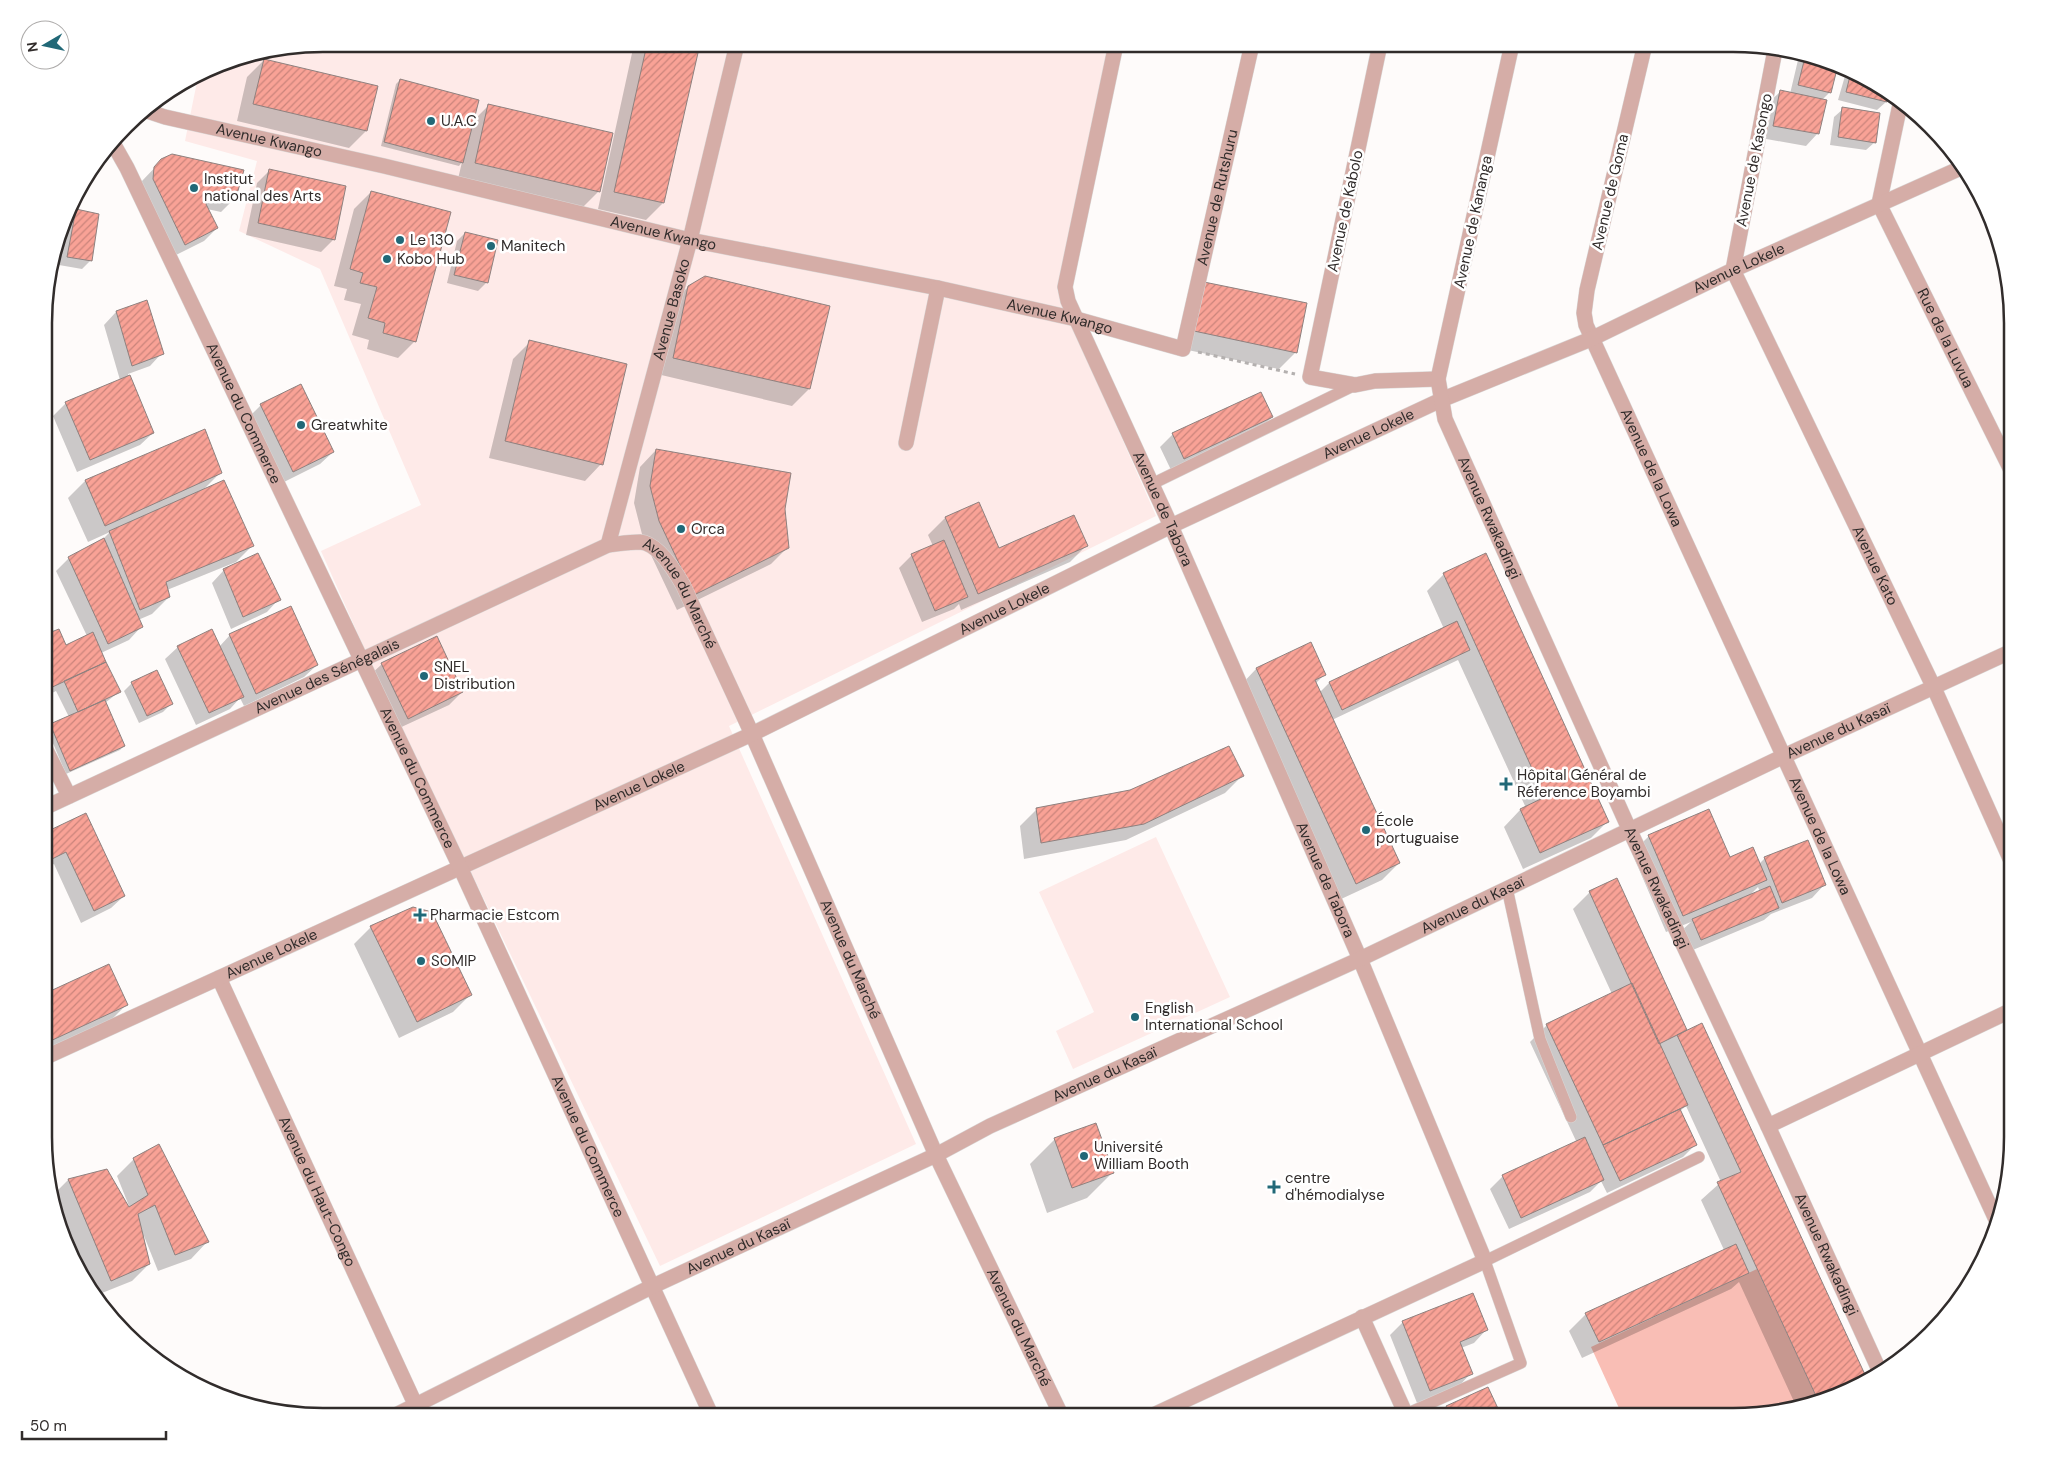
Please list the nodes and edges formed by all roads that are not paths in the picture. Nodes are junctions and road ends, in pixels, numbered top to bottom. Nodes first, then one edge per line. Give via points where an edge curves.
1 (734, 53) edge
2 (1114, 53) edge
3 (1250, 53) edge
4 (1378, 53) edge
5 (1510, 53) edge
6 (1643, 53) edge
7 (1774, 56) edge
8 (1899, 110) edge
9 (154, 113) edge
10 (117, 149) edge
11 (1955, 170) edge
12 (1879, 204) junction
13 (690, 240) junction
14 (1733, 270) junction
15 (938, 288) junction
16 (1076, 319) junction
17 (1591, 339) junction
18 (1183, 348) joint
19 (1438, 378) junction
20 (1355, 385) junction
21 (1441, 400) junction
22 (906, 443) dead end
23 (2004, 456) edge
24 (1152, 484) junction
25 (1171, 526) junction
26 (608, 545) junction
27 (2004, 655) edge
28 (361, 662) junction
29 (1934, 688) junction
30 (752, 734) junction
31 (1784, 756) junction
32 (53, 764) edge
33 (69, 796) junction
34 (53, 804) edge
35 (1630, 830) junction
36 (2004, 845) edge
37 (460, 867) junction
38 (1507, 888) junction
39 (1360, 959) junction
40 (219, 978) junction
41 (2004, 1014) edge
42 (53, 1054) edge
43 (1921, 1054) junction
44 (1571, 1117) dead end
45 (1768, 1126) junction
46 (936, 1155) junction
47 (1699, 1158) dead end
48 (1993, 1212) edge
49 (1485, 1261) junction
50 (651, 1287) junction
51 (1362, 1317) junction
52 (1877, 1366) edge
53 (416, 1406) junction
54 (412, 1408) edge
55 (708, 1408) edge
56 (1058, 1408) edge
57 (1168, 1408) edge
58 (1402, 1408) edge
59 (1423, 1408) edge

1 - 13 street, Avenue Basoko
2 - 16 street, Avenue de Tabora via 1065,287
3 - 18 street, Avenue de Rutshuru
4 - 20 street, Avenue de Kabolo via 1310,377
5 - 19 street, Avenue de Kananga
6 - 17 street, Avenue de Goma via 1587,290 1584,313
7 - 14 street, Avenue de Kasongo
8 - 12 street
9 - 13 street, Avenue Kwango
10 - 28 street, Avenue du Commerce
11 - 12 street, Avenue Lokele
12 - 14 street, Avenue Lokele
12 - 23 street, Rue de la Luvua
13 - 15 street, Avenue Kwango
13 - 26 street, Avenue Basoko
14 - 17 street, Avenue Lokele
14 - 29 street, Avenue Kato
15 - 16 street, Avenue Kwango
15 - 22 street
16 - 18 street, Avenue Kwango
16 - 24 street, Avenue de Tabora
17 - 21 street, Avenue Lokele
17 - 31 street, Avenue de la Lowa
19 - 20 street
19 - 21 street, Avenue de Kananga
20 - 24 lane
21 - 25 street, Avenue Lokele
21 - 35 street, Avenue Rwakadingi via 1453,437
24 - 25 street, Avenue de Tabora
25 - 30 street, Avenue Lokele
25 - 39 street, Avenue de Tabora
26 - 28 street, Avenue des Sénégalais
26 - 30 street, Avenue du Marché via 642,542 670,562
27 - 29 street, Avenue du Kasaï
28 - 33 street, Avenue des Sénégalais
28 - 37 street, Avenue du Commerce
29 - 31 street, Avenue du Kasaï
29 - 36 street, Avenue Kato
30 - 37 street, Avenue Lokele
30 - 46 street, Avenue du Marché
31 - 35 street, Avenue du Kasaï
31 - 43 street, Avenue de la Lowa
32 - 33 street
33 - 34 street, Avenue des Sénégalais
35 - 38 street, Avenue du Kasaï
35 - 45 street, Avenue Rwakadingi
37 - 40 street, Avenue Lokele
37 - 50 street, Avenue du Commerce
38 - 39 street, Avenue du Kasaï
38 - 44 lane via 1540,1039
39 - 46 street, Avenue du Kasaï via 990,1126
39 - 49 street, Avenue de Tabora
40 - 42 street, Avenue Lokele
40 - 53 street, Avenue du Haut-Congo
41 - 43 street
43 - 45 street
43 - 48 street, Avenue de la Lowa
45 - 52 street, Avenue Rwakadingi
46 - 50 street, Avenue du Kasaï
46 - 56 street, Avenue du Marché
47 - 49 lane
49 - 51 street
49 - 59 lane via 1521,1363
50 - 53 street, Avenue du Kasaï
50 - 55 street, Avenue du Commerce
51 - 57 street
51 - 58 street
53 - 54 street, Avenue du Kasaï

